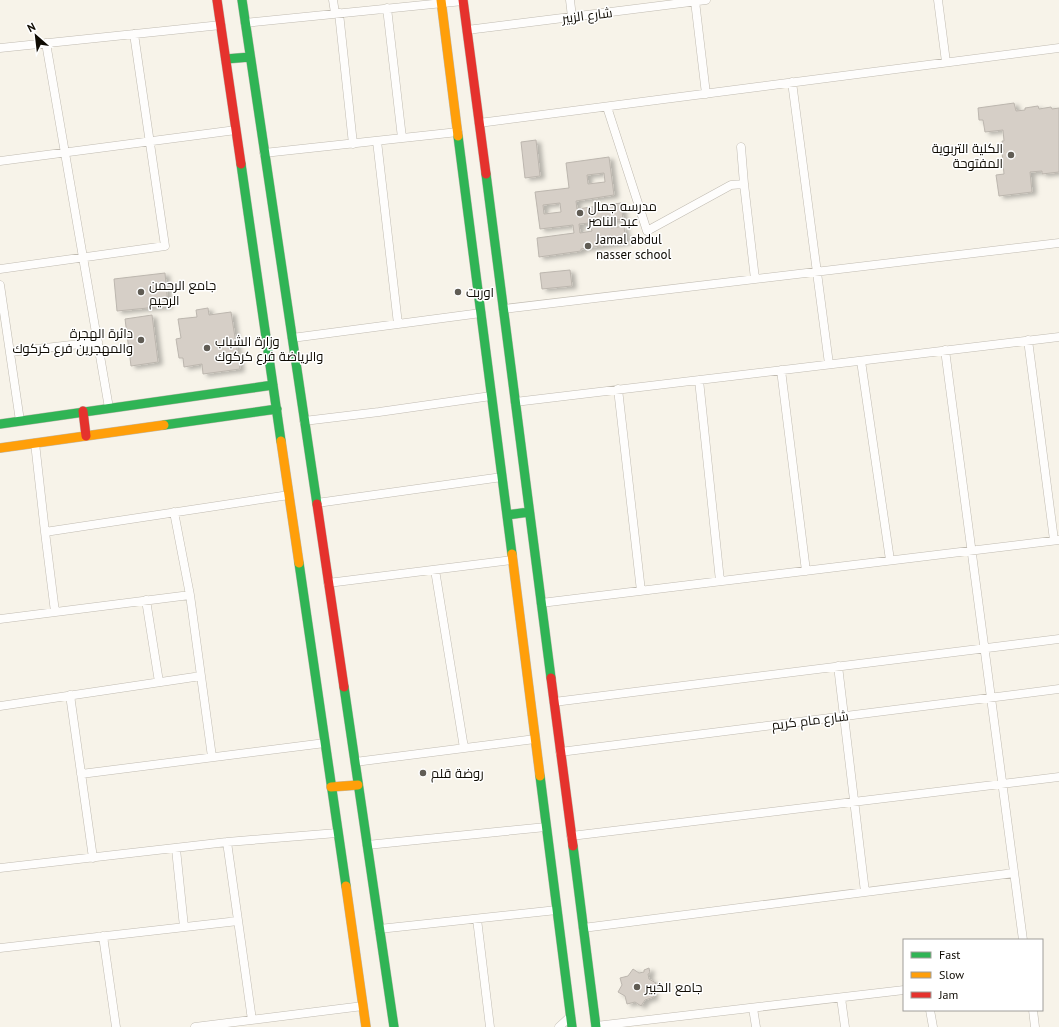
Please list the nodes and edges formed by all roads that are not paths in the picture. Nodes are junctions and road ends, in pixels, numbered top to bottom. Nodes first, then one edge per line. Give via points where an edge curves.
1 (217, 0) edge
2 (242, 0) edge
3 (333, 0) edge
4 (463, 0) edge
5 (570, 0) edge
6 (706, 0) edge
7 (938, 0) edge
8 (695, 1) junction
9 (418, 2) edge
10 (441, 2) edge
11 (657, 3) edge
12 (388, 8) junction
13 (337, 13) junction
14 (572, 17) junction
15 (245, 23) junction
16 (221, 25) junction
17 (467, 30) junction
18 (134, 34) junction
19 (46, 43) junction
20 (0, 48) edge
21 (1059, 48) edge
22 (250, 57) junction
23 (226, 59) junction
24 (946, 62) junction
25 (792, 82) junction
26 (706, 94) junction
27 (607, 107) junction
28 (479, 123) junction
29 (236, 130) junction
30 (458, 132) junction
31 (402, 138) junction
32 (149, 141) junction
33 (377, 141) junction
34 (353, 144) junction
35 (741, 147) dead end
36 (65, 153) junction
37 (264, 153) junction
38 (0, 161) edge
39 (744, 184) junction
40 (1059, 243) edge
41 (83, 258) junction
42 (0, 268) edge
43 (817, 272) junction
44 (756, 279) junction
45 (0, 286) edge
46 (503, 309) junction
47 (481, 313) junction
48 (398, 324) junction
49 (1059, 337) edge
50 (292, 338) junction
51 (1028, 340) junction
52 (98, 342) junction
53 (945, 350) junction
54 (10, 352) junction
55 (861, 361) junction
56 (829, 364) junction
57 (781, 370) junction
58 (699, 380) junction
59 (273, 385) junction
60 (618, 389) junction
61 (491, 396) junction
62 (515, 402) junction
63 (109, 408) junction
64 (277, 409) junction
65 (83, 411) junction
66 (20, 421) junction
67 (304, 421) junction
68 (0, 424) edge
69 (86, 436) junction
70 (35, 443) junction
71 (0, 448) edge
72 (502, 477) junction
73 (289, 495) junction
74 (317, 504) junction
75 (174, 512) junction
76 (529, 512) junction
77 (507, 515) junction
78 (45, 532) junction
79 (1057, 540) edge
80 (971, 551) junction
81 (512, 560) junction
82 (890, 560) junction
83 (435, 570) junction
84 (806, 571) junction
85 (720, 581) junction
86 (328, 583) junction
87 (641, 591) junction
88 (190, 595) junction
89 (146, 600) junction
90 (541, 603) junction
91 (55, 612) junction
92 (0, 619) edge
93 (1059, 639) edge
94 (984, 648) junction
95 (838, 666) junction
96 (201, 676) junction
97 (159, 682) junction
98 (1059, 689) edge
99 (70, 695) junction
100 (991, 698) junction
101 (554, 702) junction
102 (0, 706) edge
103 (844, 716) junction
104 (535, 739) junction
105 (325, 743) junction
106 (464, 748) junction
107 (560, 752) junction
108 (212, 757) junction
109 (355, 762) junction
110 (81, 774) junction
111 (1059, 777) edge
112 (1002, 784) junction
113 (358, 785) junction
114 (331, 787) junction
115 (854, 802) junction
116 (546, 827) junction
117 (338, 833) junction
118 (571, 836) junction
119 (227, 842) junction
120 (367, 845) junction
121 (176, 849) junction
122 (93, 858) junction
123 (0, 868) edge
124 (1014, 873) junction
125 (865, 892) junction
126 (557, 910) junction
127 (477, 918) junction
128 (238, 921) junction
129 (184, 927) junction
130 (583, 928) junction
131 (379, 929) junction
132 (103, 936) junction
133 (1023, 939) edge
134 (0, 948) edge
135 (903, 990) edge
136 (841, 998) junction
137 (363, 1006) junction
138 (754, 1008) junction
139 (930, 1011) edge
140 (1032, 1011) edge
141 (571, 1016) junction
142 (252, 1020) junction
143 (116, 1027) edge
144 (195, 1027) edge
145 (366, 1027) edge
146 (394, 1027) edge
147 (490, 1027) edge
148 (559, 1027) edge
149 (572, 1027) edge
150 (596, 1027) edge
151 (756, 1027) edge
152 (845, 1027) edge
153 (933, 1027) edge
154 (1035, 1027) edge

1 - 16 street
2 - 15 street
3 - 13 street
4 - 10 street
4 - 17 street
5 - 14 street
6 - 8 street, شارع الزبير
7 - 24 street
8 - 11 street, شارع الزبير
8 - 26 street
9 - 10 street
9 - 12 street
10 - 30 street
11 - 14 street, شارع الزبير
12 - 13 street
12 - 31 street
13 - 15 street
13 - 34 street
14 - 17 street, شارع الزبير
15 - 22 street
16 - 18 street
16 - 23 street
17 - 28 street
18 - 19 street
18 - 32 street
19 - 20 street
19 - 36 street
21 - 24 street
22 - 23 street
22 - 37 street
23 - 29 street
24 - 25 street
25 - 26 street
25 - 43 street
26 - 27 street
27 - 28 street
27 - 39 street via 647,231 731,185
28 - 46 street
29 - 32 street
29 - 59 street
30 - 31 street
30 - 47 street
31 - 33 street
32 - 36 street
32 - 41 street via 165,246
33 - 34 street
33 - 48 street
34 - 37 street
35 - 39 street
36 - 38 street
36 - 41 street
37 - 50 street
39 - 44 street
40 - 43 street
41 - 42 street
41 - 52 street
43 - 44 street
43 - 56 street
44 - 46 street
45 - 54 street
46 - 62 street
47 - 48 street
47 - 61 street
48 - 50 street
49 - 51 street
50 - 67 street
51 - 53 street
51 - 79 street
52 - 54 street
52 - 63 street
53 - 55 street
53 - 80 street
54 - 66 street
55 - 56 street
55 - 82 street
56 - 57 street
57 - 58 street
57 - 84 street
58 - 60 street
58 - 85 street
59 - 63 street
59 - 64 street
60 - 62 street
60 - 87 street
61 - 67 street
61 - 72 street
62 - 76 street
63 - 65 street
64 - 69 street
64 - 73 street
65 - 66 street
65 - 69 street
66 - 68 street
67 - 74 street
69 - 70 street
70 - 71 street
70 - 78 street
72 - 74 street
72 - 77 street
73 - 75 street
73 - 105 street
74 - 86 street
75 - 78 street
75 - 88 street
76 - 77 street
76 - 90 street
77 - 81 street
78 - 91 street
79 - 80 street
80 - 82 street
80 - 94 street
81 - 83 street
81 - 104 street
82 - 84 street
83 - 86 street
83 - 106 street
84 - 85 street
85 - 87 street
86 - 109 street
87 - 90 street
88 - 89 street
88 - 96 street
89 - 91 street
89 - 97 street
90 - 101 street
91 - 92 street
93 - 94 street
94 - 95 street
94 - 100 street
95 - 101 street
95 - 103 street
96 - 97 street
96 - 108 street
97 - 99 street
98 - 100 street, شارع مام كريم
99 - 102 street
99 - 110 street
100 - 103 street, شارع مام كريم
100 - 112 street
101 - 107 street
103 - 107 street, شارع مام كريم
103 - 115 street
104 - 106 street
104 - 116 street
105 - 108 street
105 - 114 street
106 - 109 street
107 - 118 street
108 - 110 street
109 - 113 street
110 - 122 street
111 - 112 street
112 - 115 street
112 - 124 street
113 - 114 street
113 - 120 street
114 - 117 street
115 - 118 street
115 - 125 street
116 - 120 street
116 - 126 street
117 - 119 street
117 - 137 street
118 - 130 street
119 - 121 street
119 - 128 street
120 - 131 street
121 - 122 street
121 - 129 street
122 - 123 street
124 - 125 street
124 - 133 street
125 - 130 street
126 - 127 street
126 - 141 street
127 - 131 street
127 - 147 street
128 - 129 street
128 - 142 street
129 - 132 street
130 - 150 street
131 - 146 street
132 - 134 street
132 - 143 street
135 - 136 street
136 - 138 street
136 - 152 street
137 - 142 street
137 - 145 street
138 - 150 street
138 - 151 street
139 - 153 street
140 - 154 street
141 - 148 street
141 - 149 street
142 - 144 street

